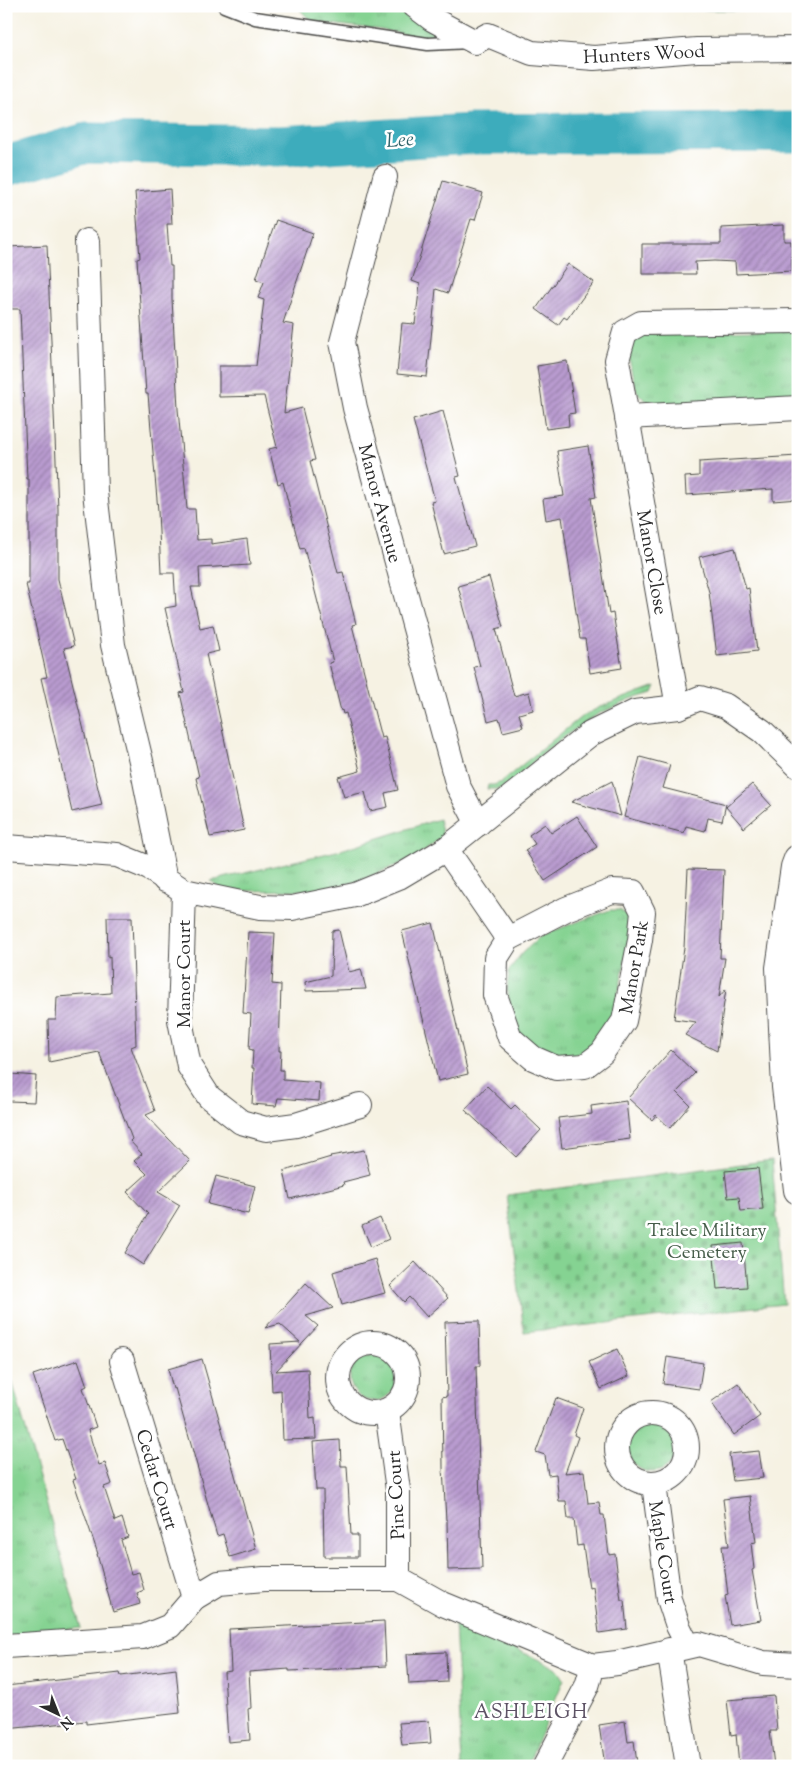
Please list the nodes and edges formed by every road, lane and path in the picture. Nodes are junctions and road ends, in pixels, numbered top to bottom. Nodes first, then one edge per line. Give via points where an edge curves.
1 (224, 6) edge
2 (415, 6) edge
3 (474, 42) junction
4 (798, 49) edge
5 (385, 177) dead end
6 (87, 241) dead end
7 (798, 321) edge
8 (798, 408) edge
9 (627, 417) junction
10 (678, 707) junction
11 (798, 766) edge
12 (478, 824) junction
13 (6, 847) edge
14 (446, 849) junction
15 (798, 859) edge
16 (175, 886) junction
17 (508, 939) junction
18 (360, 1105) dead end
19 (798, 1190) edge
20 (122, 1361) dead end
21 (388, 1411) dead end
22 (654, 1484) dead end
23 (398, 1579) junction
24 (194, 1598) junction
25 (6, 1646) edge
26 (679, 1648) junction
27 (798, 1665) edge
28 (592, 1666) junction
29 (545, 1766) edge
30 (688, 1766) edge

1 - 3 lane via 255,18 419,43
2 - 3 street
3 - 4 street, Hunters Wood via 488,35 532,53 594,58 697,50
5 - 12 street, Manor Avenue via 342,342 355,408 458,786
6 - 16 street, Manor Court via 96,492 112,645
7 - 9 street, Manor Close via 641,323 625,332 617,360
8 - 9 street
9 - 10 street, Manor Close
10 - 11 street via 700,698 726,706 762,731
10 - 12 street via 635,712 590,734
12 - 14 street
13 - 16 street via 117,855 149,868
14 - 16 street via 398,877 355,895 292,908 260,907
14 - 17 street
15 - 19 main road via 780,968 786,1087
16 - 18 street, Manor Court via 180,1020 189,1066 209,1097 241,1122 266,1128 296,1125
17 - 17 street, Manor Park via 496,958 495,996 510,1038 533,1058 556,1068 585,1066 602,1053 624,1021 643,912 633,892 612,891 566,909
20 - 24 street, Cedar Court
21 - 23 street, Pine Court via 398,1490
22 - 26 street, Maple Court via 669,1599 678,1626
23 - 24 street via 264,1579 218,1584
23 - 28 street via 443,1604
24 - 25 street via 170,1626 143,1637
26 - 27 street via 699,1644 763,1663
26 - 28 street
26 - 30 street, Maple Court
28 - 29 street via 587,1686

